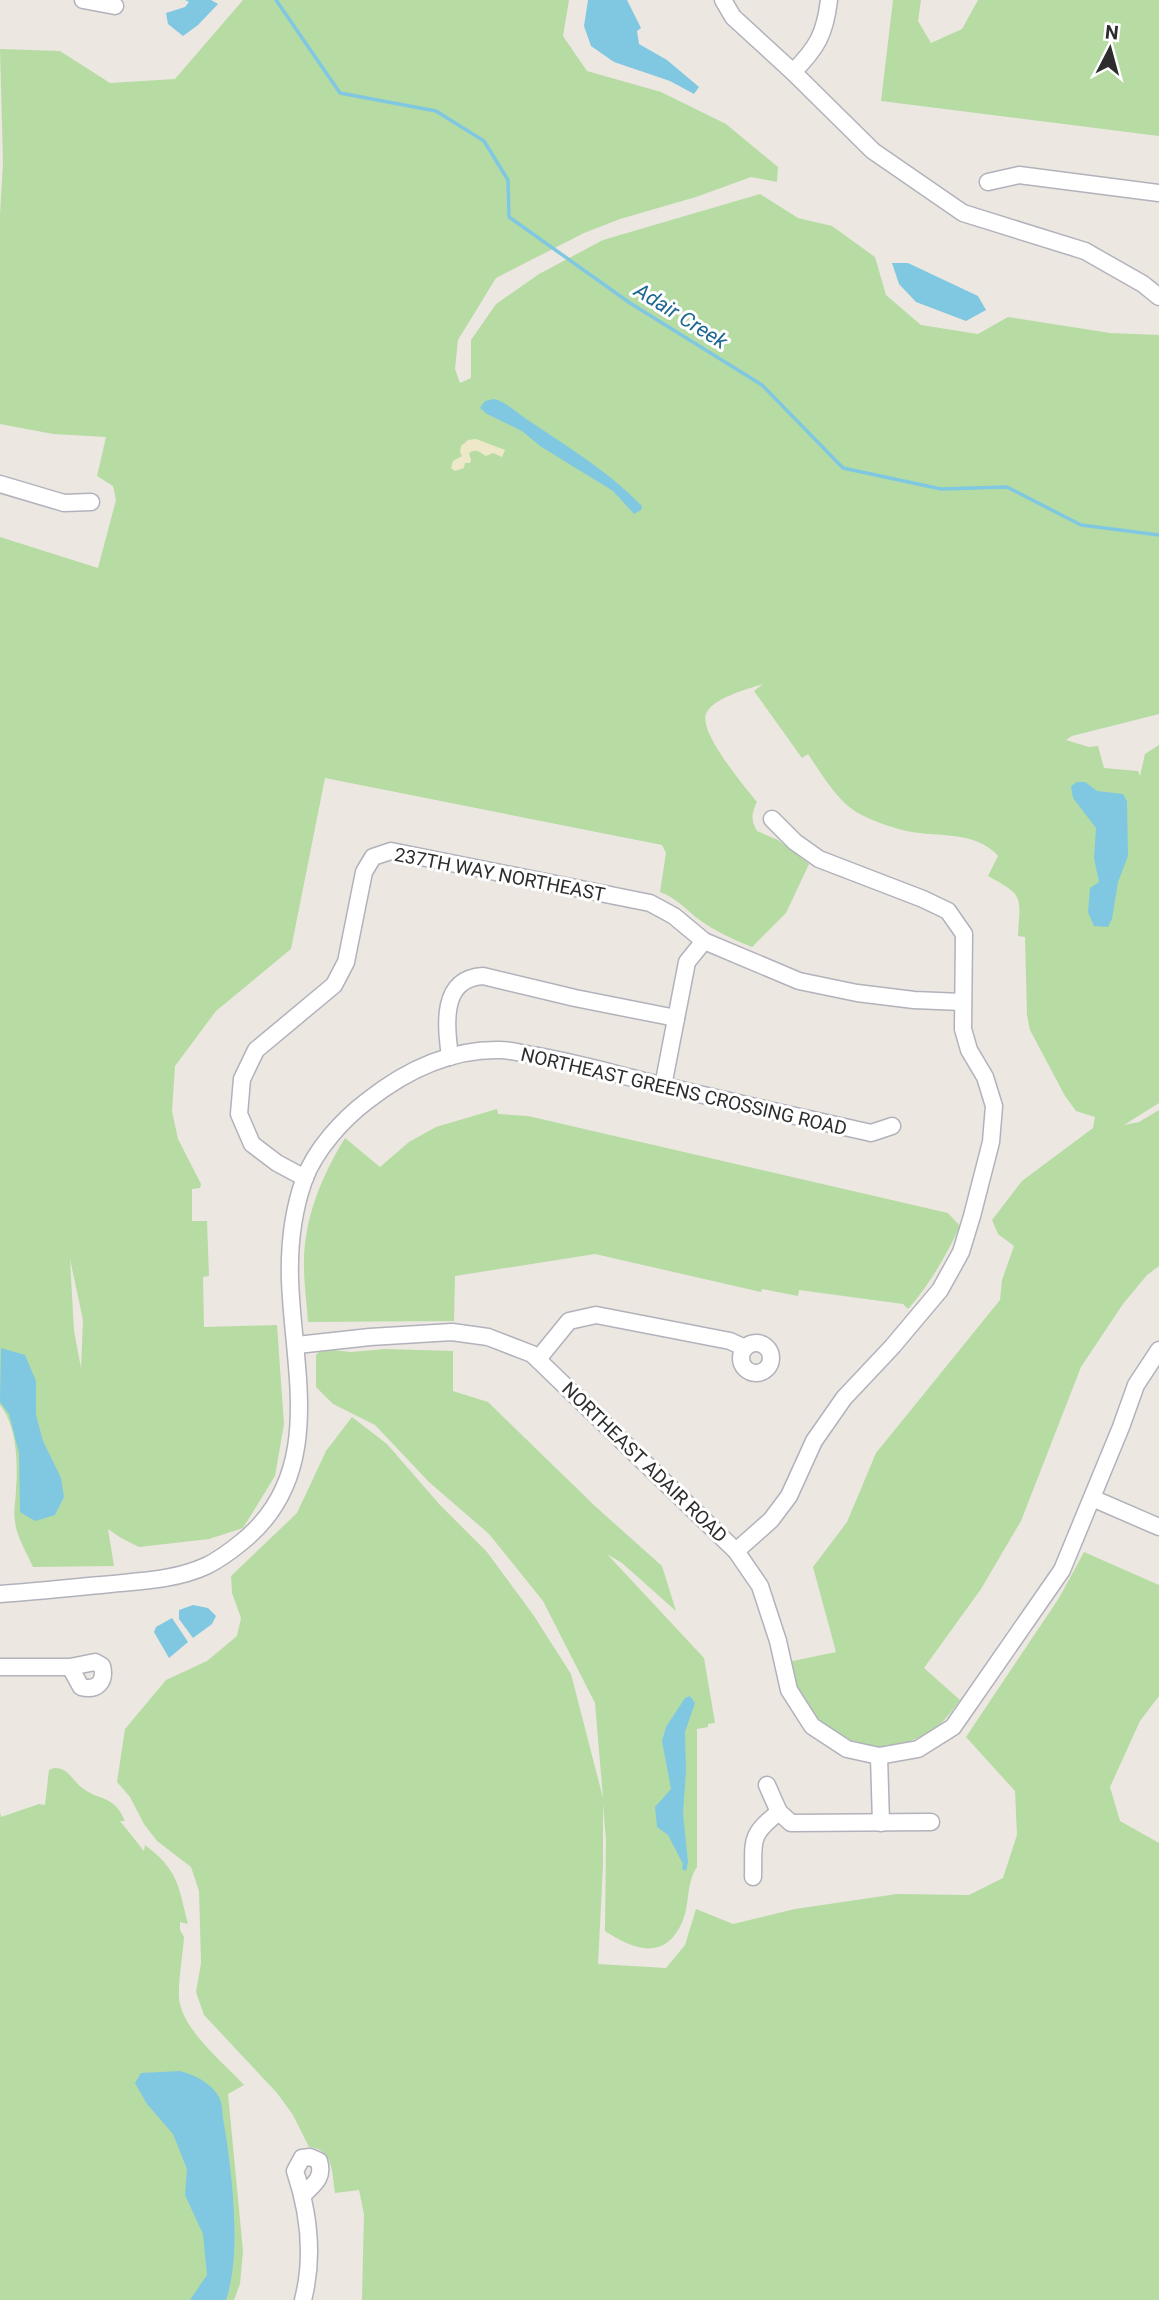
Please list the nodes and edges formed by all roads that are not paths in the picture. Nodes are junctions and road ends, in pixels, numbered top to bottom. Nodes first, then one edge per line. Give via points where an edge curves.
1 (83, 0) edge
2 (723, 0) edge
3 (829, 0) edge
4 (115, 6) dead end
5 (793, 72) junction
6 (988, 182) dead end
7 (1159, 193) edge
8 (1159, 297) edge
9 (0, 484) edge
10 (91, 502) dead end
11 (772, 819) dead end
12 (704, 940) junction
13 (962, 1002) junction
14 (676, 1018) junction
15 (450, 1057) junction
16 (663, 1086) junction
17 (892, 1126) dead end
18 (305, 1178) junction
19 (297, 1345) junction
20 (745, 1348) dead end
21 (1159, 1350) edge
22 (538, 1359) junction
23 (1092, 1498) junction
24 (1159, 1527) edge
25 (736, 1551) junction
26 (0, 1584) edge
27 (100, 1585) junction
28 (0, 1594) edge
29 (0, 1667) edge
30 (70, 1667) dead end
31 (880, 1756) junction
32 (768, 1785) dead end
33 (779, 1812) junction
34 (931, 1822) dead end
35 (881, 1823) junction
36 (753, 1877) dead end
37 (303, 2195) dead end
38 (303, 2300) edge

1 - 4 street
2 - 5 street via 733,17
3 - 5 street via 820,40
5 - 8 street via 873,151 963,213 1085,251
6 - 7 street via 1019,175
9 - 10 street via 64,503
11 - 13 street via 819,859 948,911 964,934
12 - 13 street, 237TH WAY NORTHEAST via 799,981 857,993
12 - 14 street via 687,962
12 - 18 street, 237TH WAY NORTHEAST via 650,903 391,851 373,857 364,872 340,976 256,1050 242,1079 239,1114 252,1144
13 - 25 street via 969,1050 985,1077 994,1106 991,1142 961,1252 940,1290 844,1398 814,1441 789,1496 771,1520
14 - 15 street via 472,977 451,997 447,1020
14 - 16 street
15 - 16 street, NORTHEAST GREENS CROSSING ROAD via 501,1050 558,1059
15 - 18 street, NORTHEAST GREENS CROSSING ROAD via 407,1074 361,1106 335,1132
16 - 17 street, NORTHEAST GREENS CROSSING ROAD via 871,1133
18 - 19 street, NORTHEAST GREENS CROSSING ROAD via 290,1268
19 - 22 street, NORTHEAST ADAIR ROAD via 452,1332 488,1337
19 - 27 street, NORTHEAST GREENS CROSSING ROAD via 298,1443 284,1490 261,1522 207,1565 166,1579
20 - 22 street via 730,1341 596,1315 569,1321
21 - 23 street via 1136,1385
22 - 25 street, NORTHEAST ADAIR ROAD
23 - 24 street
23 - 31 street via 1062,1570 953,1727 918,1749
25 - 31 street, NORTHEAST ADAIR ROAD via 760,1586 789,1690 812,1726 847,1749
26 - 27 street, NORTHEAST GREENS CROSSING ROAD
27 - 28 street, NORTHEAST GREENS CROSSING ROAD
29 - 30 street
31 - 35 street
32 - 33 street
33 - 35 street via 791,1823
33 - 36 street via 760,1827 754,1840
34 - 35 street
37 - 38 street via 310,2242

